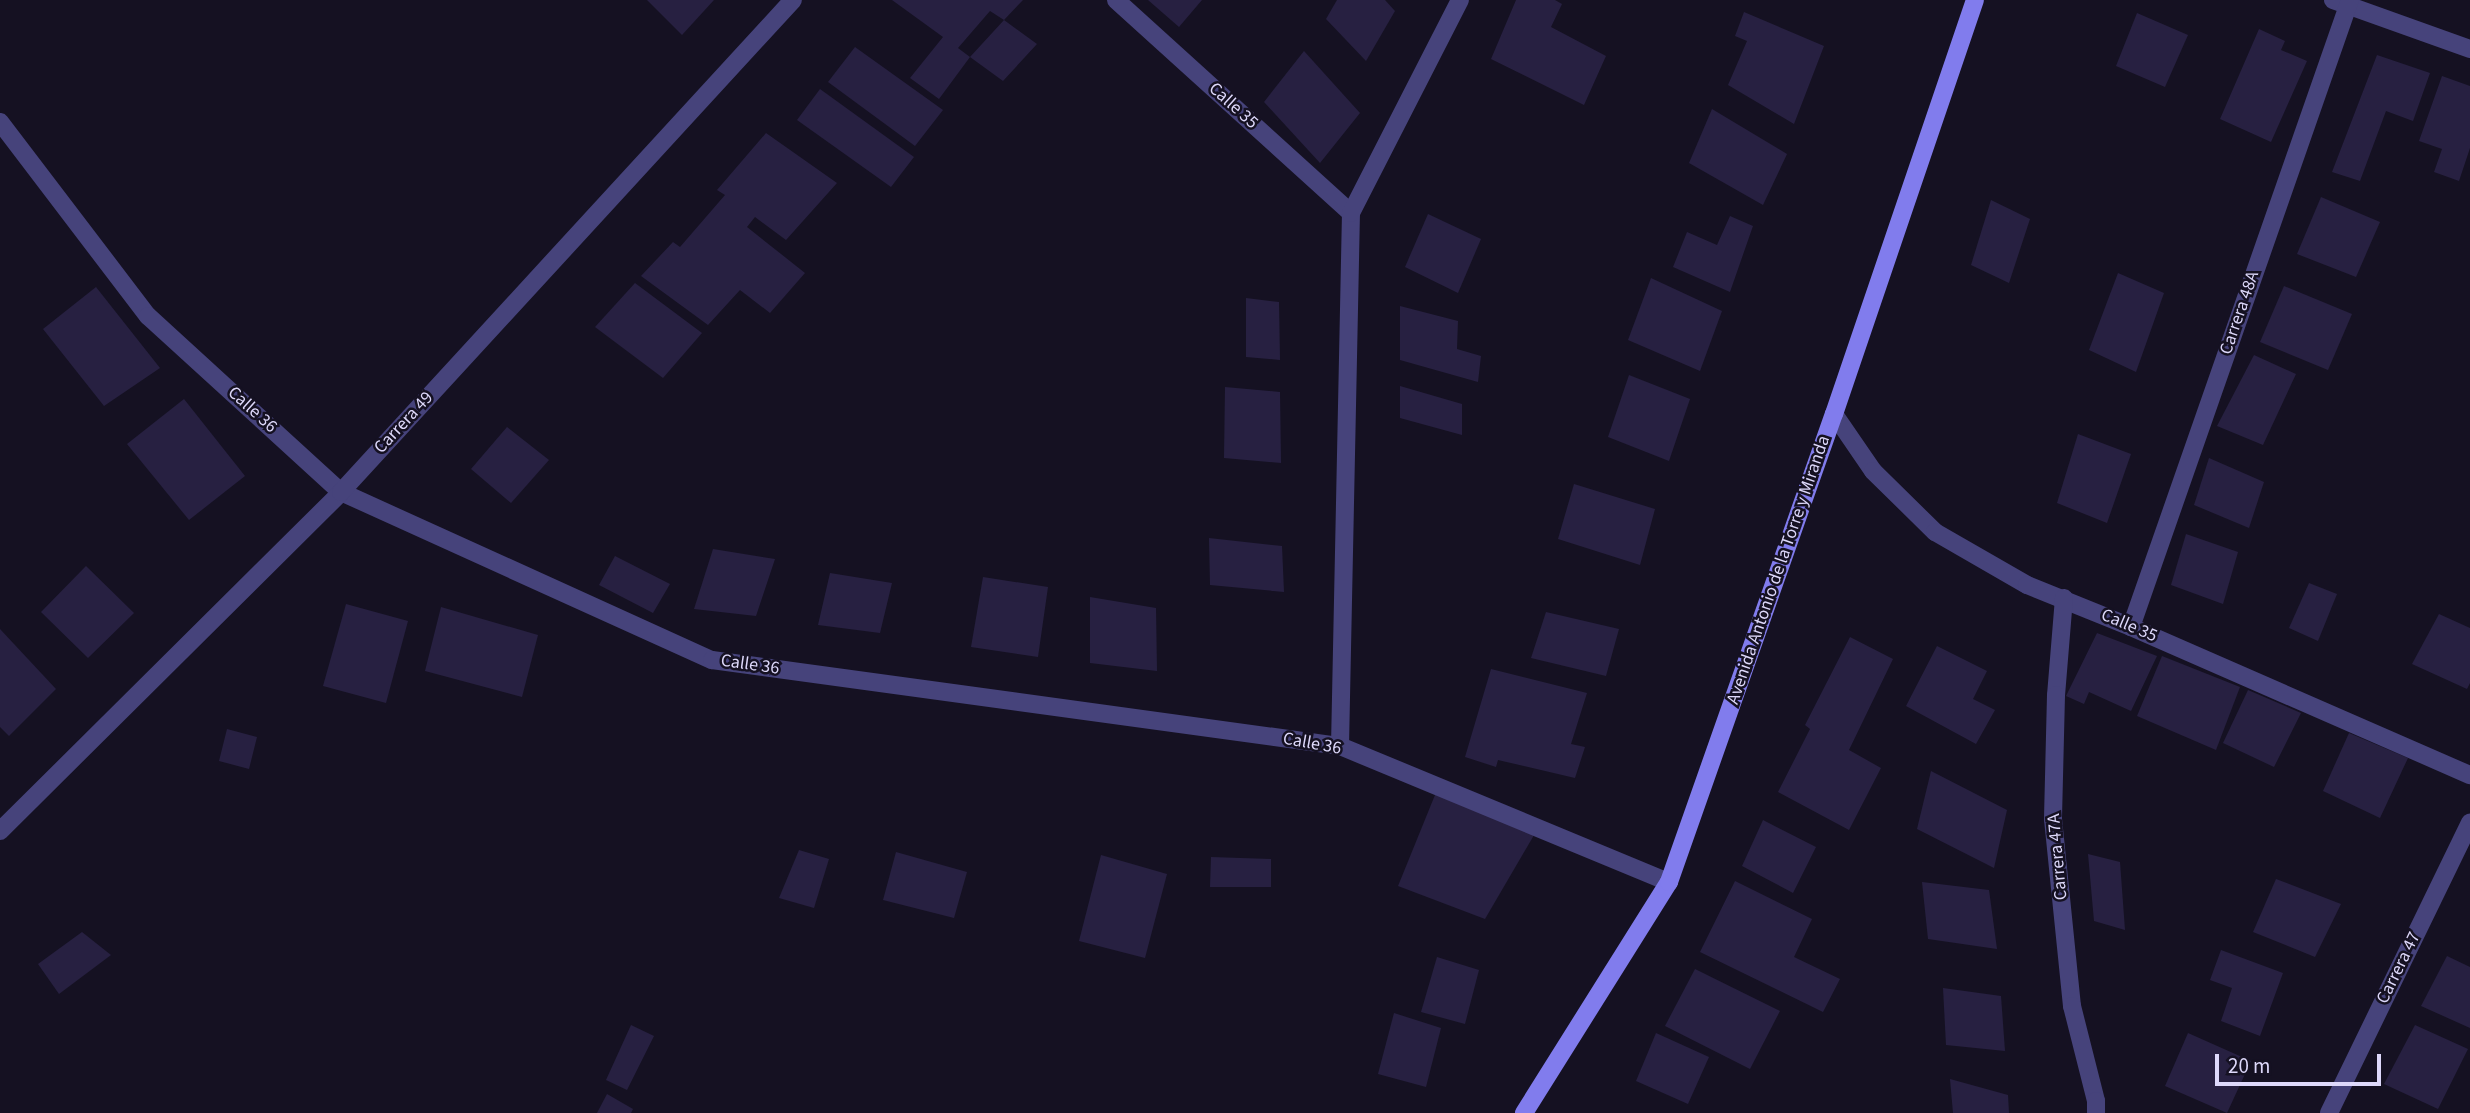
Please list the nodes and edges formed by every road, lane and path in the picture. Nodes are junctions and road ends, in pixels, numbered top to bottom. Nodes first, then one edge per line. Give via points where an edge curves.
1 (793, 0) edge
2 (1116, 0) edge
3 (1460, 0) edge
4 (1975, 0) edge
5 (2343, 2) edge
6 (2470, 49) edge
7 (0, 122) edge
8 (1351, 213) junction
9 (1834, 414) junction
10 (341, 492) junction
11 (2064, 598) junction
12 (2131, 627) junction
13 (1340, 746) junction
14 (2470, 775) edge
15 (2470, 822) edge
16 (0, 831) edge
17 (1669, 882) junction
18 (1524, 1113) edge
19 (2096, 1113) edge
20 (2329, 1113) edge

1 - 10 street, Carrera 49
2 - 8 street, Calle 35
3 - 8 street
4 - 9 main road, Avenida Antonio de la Torre y Miranda
5 - 6 street
5 - 12 street, Carrera 48A
7 - 10 street, Calle 36 via 148,316
8 - 13 street
9 - 11 street, Calle 35 via 1873,471 1936,532 2027,585
9 - 17 main road, Avenida Antonio de la Torre y Miranda
10 - 13 street, Calle 36 via 712,660
10 - 16 street, Carrera 49
11 - 12 street, Calle 35
11 - 19 street, Carrera 47A via 2053,819 2072,1006
12 - 14 street, Calle 35
13 - 17 street, Calle 36
15 - 20 street, Carrera 47
17 - 18 main road, Avenida Antonio de la Torre y Miranda

